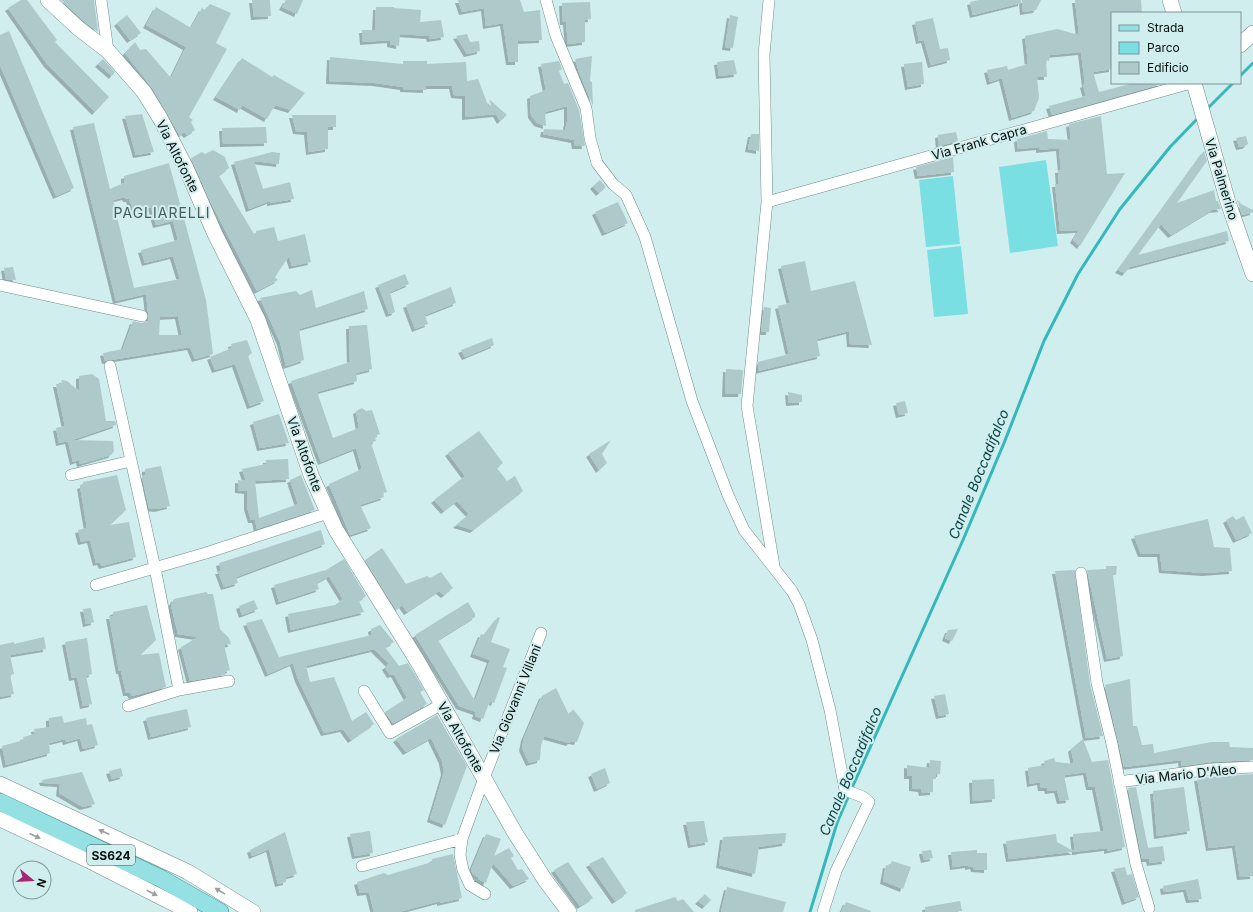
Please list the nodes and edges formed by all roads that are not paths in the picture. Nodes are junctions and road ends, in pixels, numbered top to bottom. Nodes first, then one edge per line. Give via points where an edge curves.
1 (48, 0) edge
2 (101, 0) edge
3 (546, 0) edge
4 (769, 0) edge
5 (1170, 0) edge
6 (1174, 12) edge
7 (1253, 33) edge
8 (1241, 44) edge
9 (108, 51) junction
10 (1187, 84) edge
11 (1194, 84) edge
12 (767, 202) junction
13 (1253, 274) edge
14 (0, 285) edge
15 (142, 316) dead end
16 (110, 366) dead end
17 (131, 462) junction
18 (71, 475) dead end
19 (328, 513) junction
20 (774, 566) junction
21 (155, 568) junction
22 (1081, 573) dead end
23 (96, 585) dead end
24 (541, 633) dead end
25 (229, 681) dead end
26 (179, 690) junction
27 (364, 691) dead end
28 (442, 704) junction
29 (128, 706) dead end
30 (1253, 767) edge
31 (484, 778) junction
32 (1119, 782) junction
33 (0, 784) edge
34 (0, 802) edge
35 (0, 819) edge
36 (462, 839) junction
37 (362, 866) dead end
38 (485, 894) dead end
39 (1149, 908) dead end
40 (190, 912) edge
41 (220, 912) edge
42 (253, 912) edge
43 (569, 912) edge
44 (823, 912) edge

1 - 9 street, Via Altofonte
2 - 9 street
3 - 20 street via 556,36 586,108 597,163 613,184 626,194 645,237 692,400 708,446 744,530
4 - 12 street via 764,56
5 - 6 street
7 - 8 street
9 - 19 street, Via Altofonte via 144,92 186,168 215,234 258,320 311,475
10 - 12 street, Via Frank Capra
11 - 13 street, Via Palmerino via 1228,202
12 - 20 street via 747,406
14 - 15 street
16 - 17 street
17 - 18 street
17 - 21 street
19 - 21 street
19 - 28 street, Via Altofonte
20 - 44 street via 792,591 812,640 830,710 845,790 869,802 836,871
21 - 23 street
21 - 26 street
22 - 32 street via 1097,683
24 - 31 street, Via Giovanni Villani
25 - 26 street
26 - 29 street
27 - 28 street via 390,733
28 - 31 street, Via Altofonte
30 - 32 street, Via Mario D'Aleo via 1211,769
31 - 36 street, Via Giovanni Villani
31 - 43 street, Via Altofonte via 515,833
32 - 39 street via 1136,864
42 -> 33 street via 188,872
34 - 41 main road, SS624 via 162,879
35 -> 40 street
36 - 37 street
36 - 38 street, Via Giovanni Villani via 460,855 463,870 470,884

